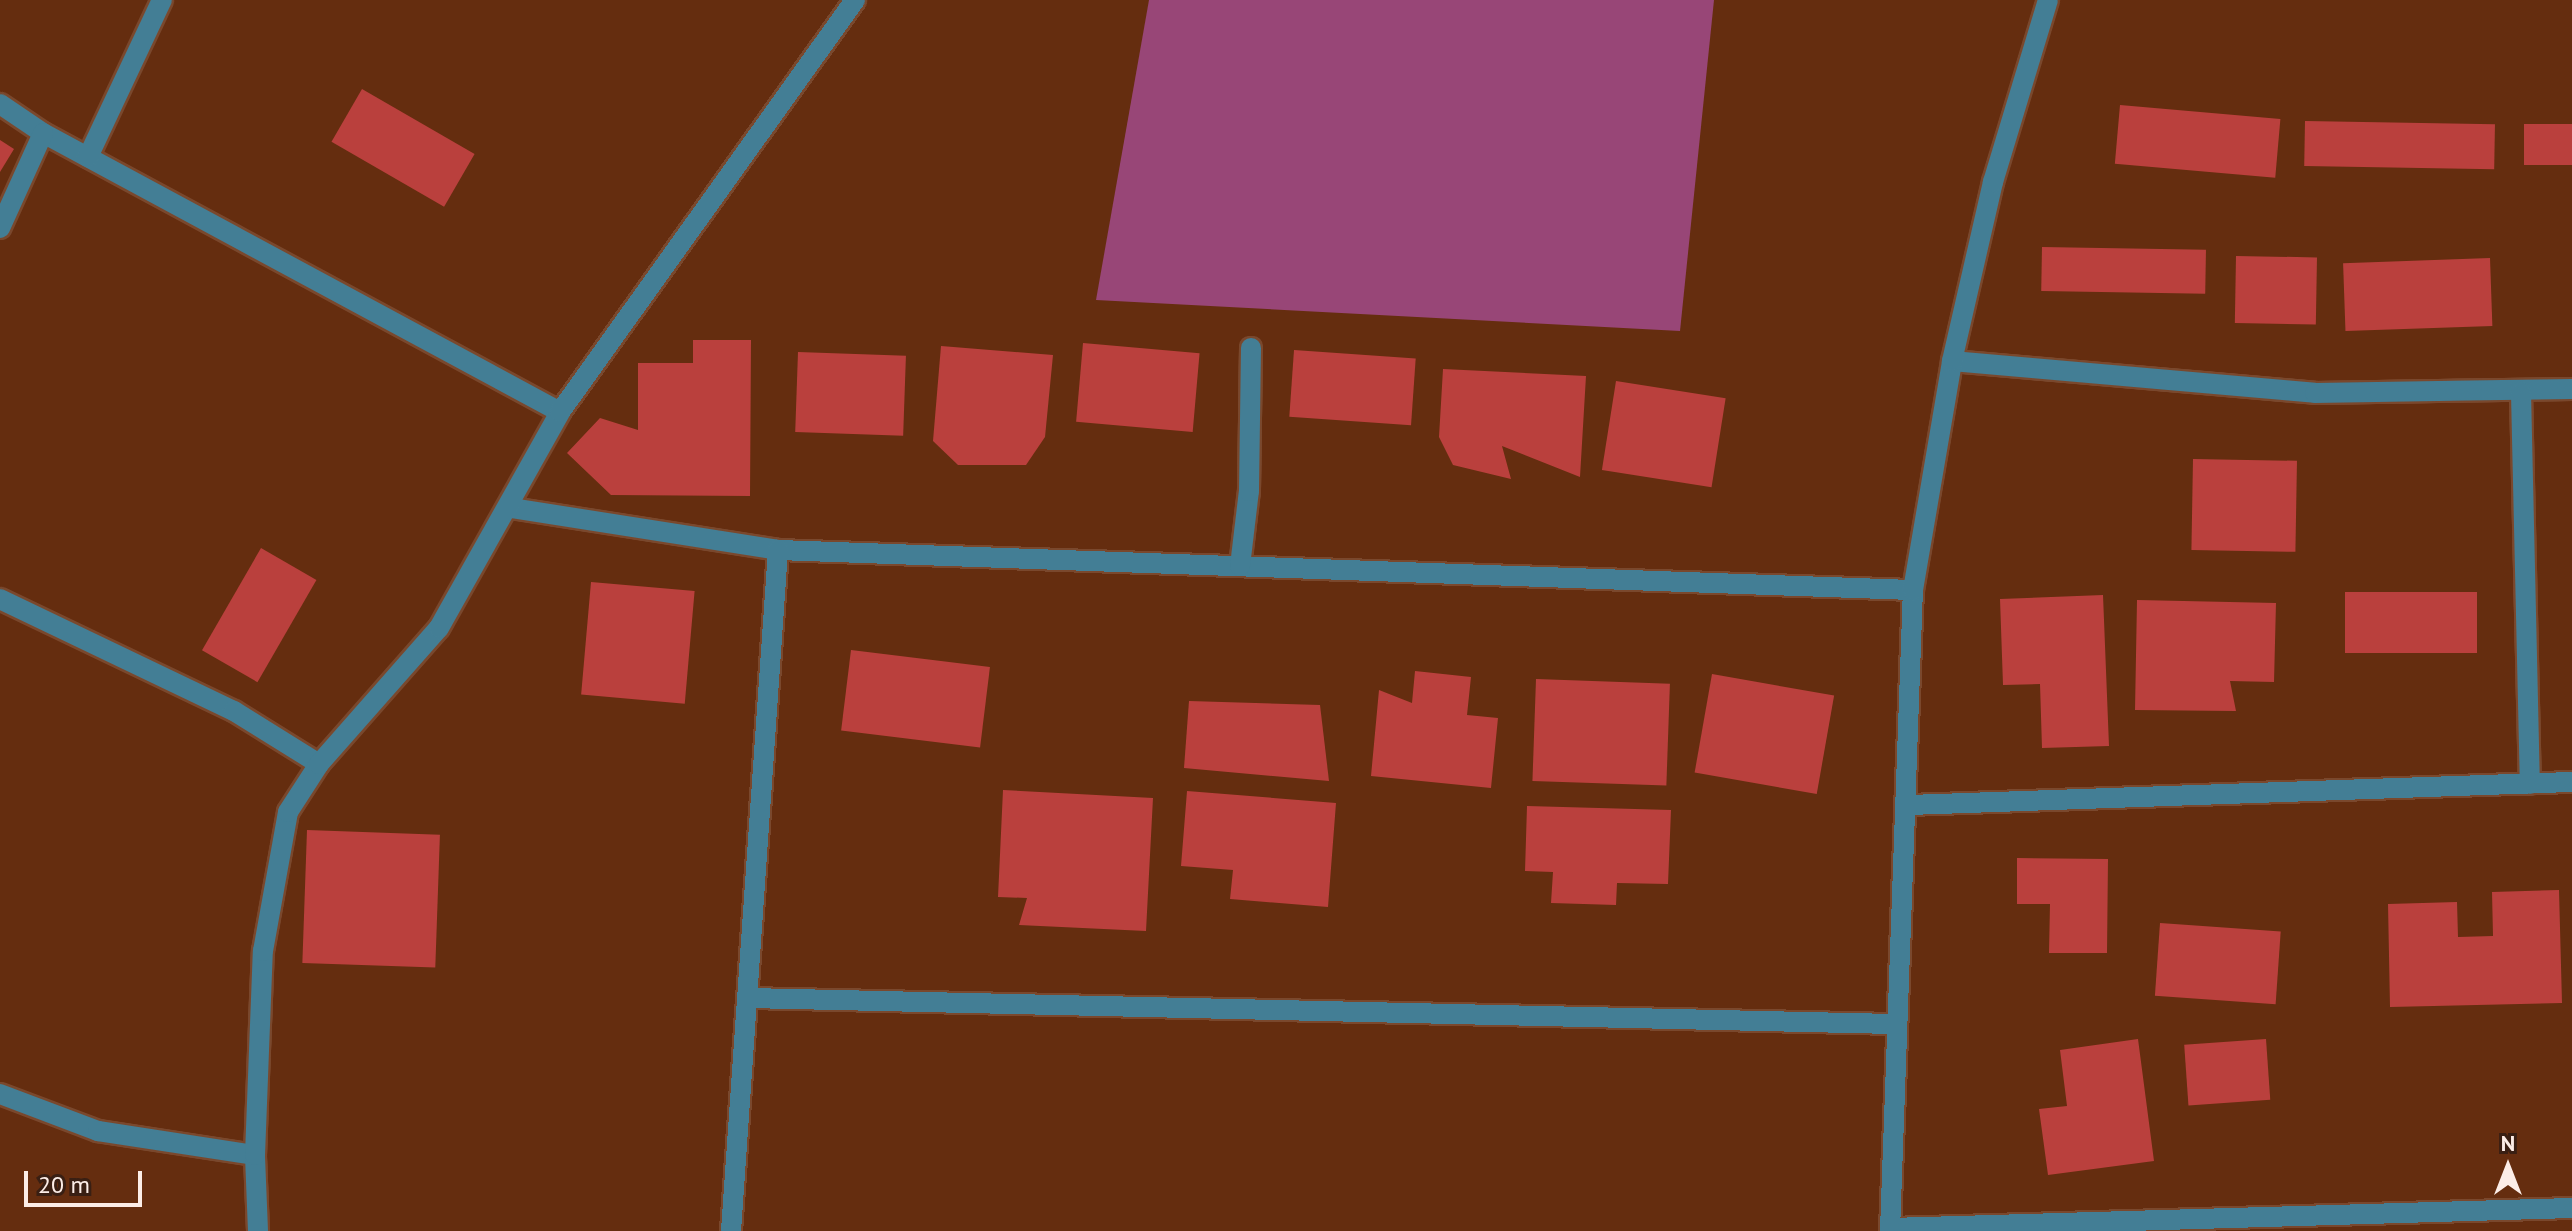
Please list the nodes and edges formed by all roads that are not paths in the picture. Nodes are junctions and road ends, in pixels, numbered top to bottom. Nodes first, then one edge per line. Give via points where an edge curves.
1 (162, 0) edge
2 (855, 0) edge
3 (2048, 0) edge
4 (0, 104) edge
5 (43, 133) junction
6 (88, 157) junction
7 (0, 228) edge
8 (1251, 348) dead end
9 (1952, 361) junction
10 (2572, 389) edge
11 (2521, 393) junction
12 (560, 412) junction
13 (511, 508) junction
14 (778, 550) junction
15 (1240, 566) junction
16 (1913, 590) junction
17 (0, 599) edge
18 (319, 764) junction
19 (2572, 782) edge
20 (2530, 784) junction
21 (1909, 805) junction
22 (748, 998) junction
23 (1897, 1024) junction
24 (0, 1094) edge
25 (255, 1155) junction
26 (2572, 1208) edge
27 (1890, 1230) edge
28 (258, 1231) edge
29 (731, 1231) edge

1 - 6 street
2 - 12 street
3 - 9 street via 1993,182
4 - 5 street
5 - 6 street
5 - 7 street
6 - 12 street
8 - 15 street via 1249,491
9 - 11 street via 2315,393
9 - 16 street
10 - 11 street
11 - 20 street
12 - 13 street
13 - 14 street
13 - 18 street via 439,628
14 - 15 street
14 - 22 street
15 - 16 street
16 - 21 street
17 - 18 street via 234,711
18 - 25 street via 288,812 274,875 263,951
19 - 20 street
20 - 21 street
21 - 23 street
22 - 23 street
22 - 29 street
23 - 27 street
24 - 25 street via 98,1131
25 - 28 street
26 - 27 street

